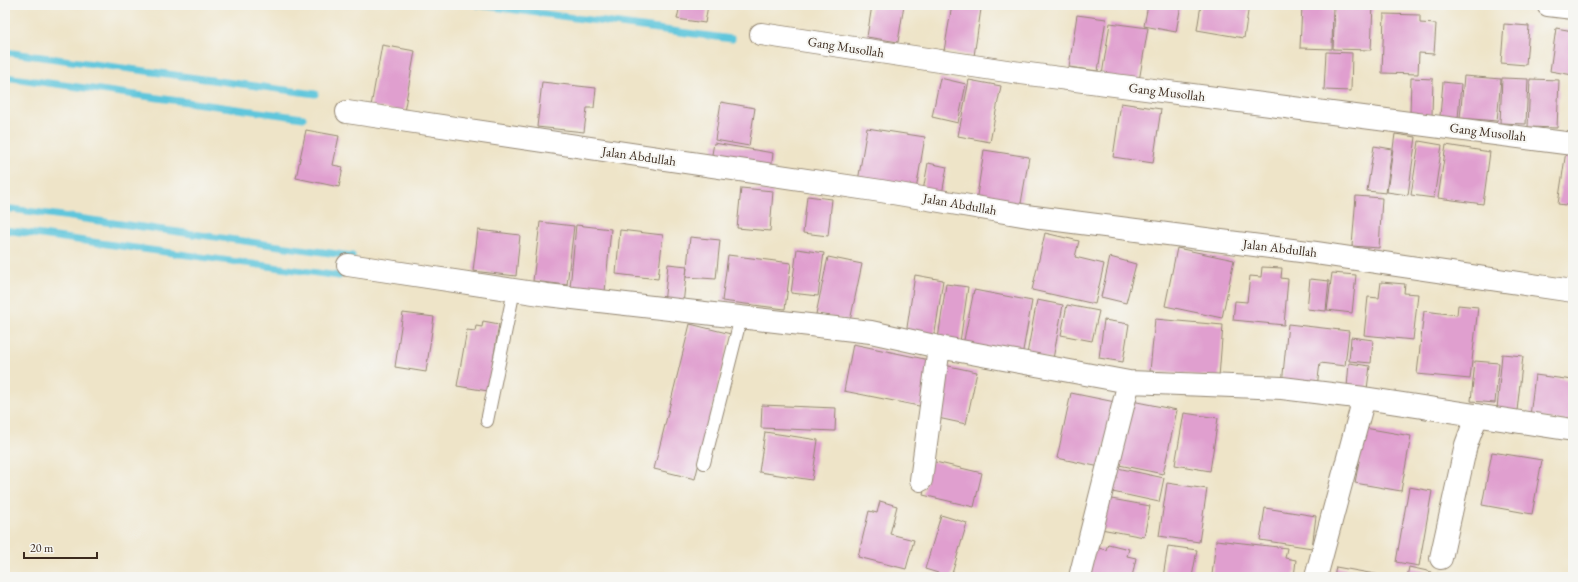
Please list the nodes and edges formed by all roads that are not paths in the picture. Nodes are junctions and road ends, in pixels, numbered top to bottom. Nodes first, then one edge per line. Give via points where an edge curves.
1 (1548, 5) edge
2 (1573, 8) edge
3 (761, 34) dead end
4 (347, 112) dead end
5 (1573, 144) edge
6 (348, 265) dead end
7 (514, 290) junction
8 (1573, 291) edge
9 (741, 317) junction
10 (939, 347) junction
11 (1129, 382) junction
12 (1364, 398) junction
13 (1477, 415) junction
14 (487, 422) dead end
15 (1573, 430) edge
16 (704, 463) dead end
17 (921, 480) dead end
18 (1441, 558) dead end
19 (1080, 577) edge
20 (1316, 577) edge

1 - 2 street
3 - 5 street, Gang Musollah via 1013,72
4 - 8 street, Jalan Abdullah via 881,191 1034,217 1308,252
6 - 7 street
7 - 9 street
7 - 14 lane
9 - 10 street via 871,332
9 - 16 lane
10 - 11 street
10 - 17 street
11 - 12 street via 1282,388
11 - 19 street
12 - 13 street
12 - 20 street
13 - 15 street
13 - 18 street via 1466,445

